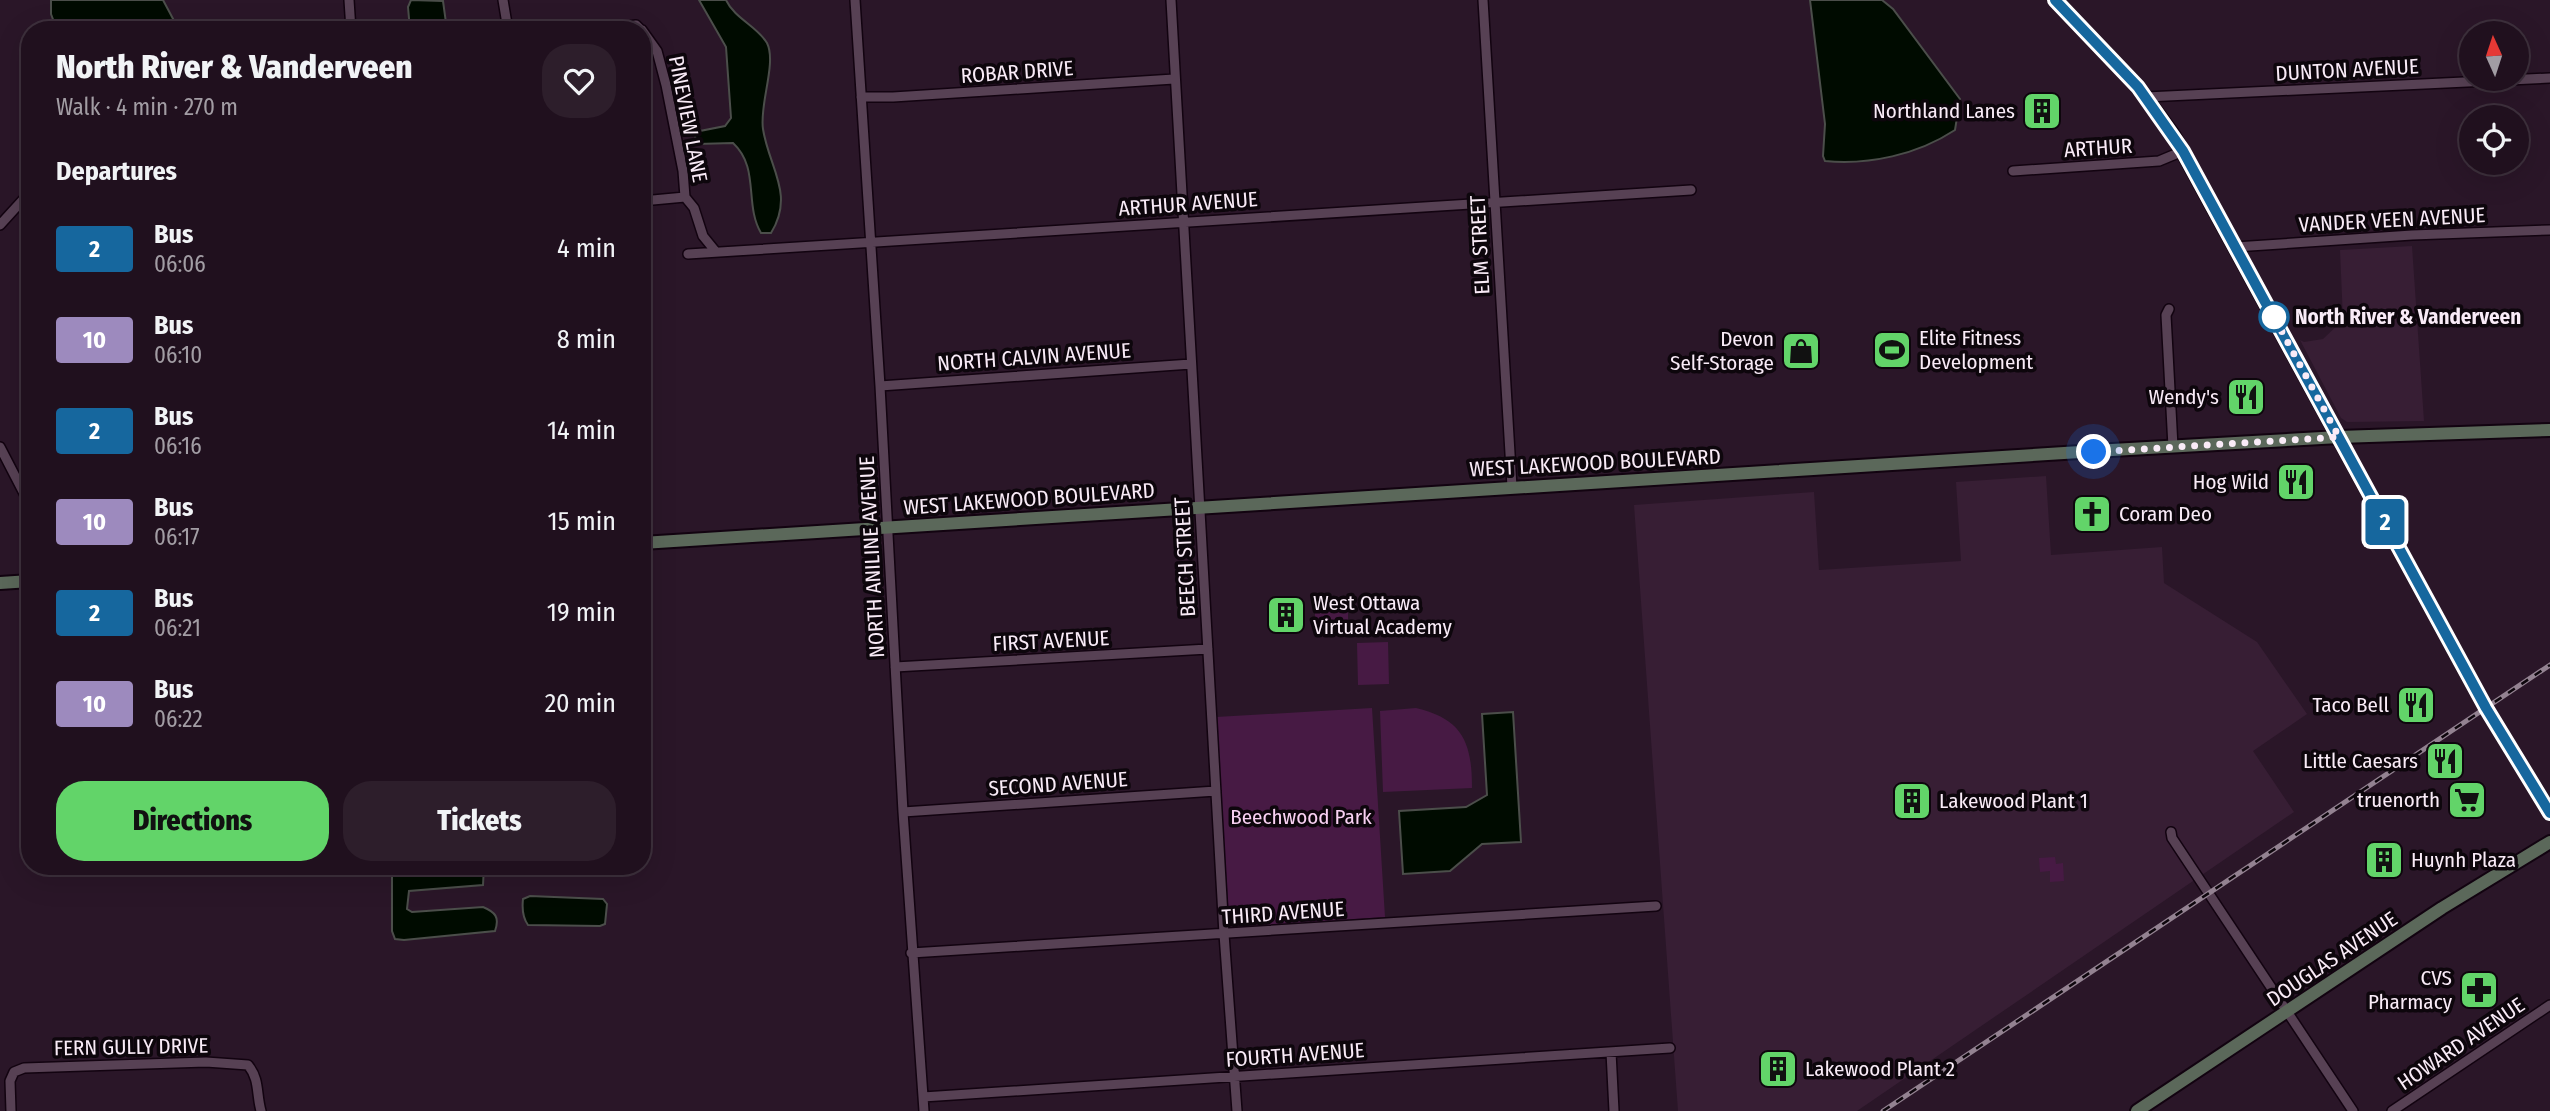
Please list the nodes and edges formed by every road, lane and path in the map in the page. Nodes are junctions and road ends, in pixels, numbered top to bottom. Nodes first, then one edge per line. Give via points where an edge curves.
1 (349, 0) edge
2 (503, 0) edge
3 (855, 0) edge
4 (1171, 0) edge
5 (1483, 0) edge
6 (2055, 0) edge
7 (2064, 6) edge
8 (350, 21) edge
9 (506, 21) edge
10 (651, 43) edge
11 (2550, 78) edge
12 (1174, 79) junction
13 (862, 97) junction
14 (2146, 97) junction
15 (2183, 151) junction
16 (2013, 171) dead end
17 (1690, 190) dead end
18 (685, 197) junction
19 (651, 200) edge
20 (21, 202) edge
21 (1494, 202) junction
22 (1184, 222) junction
23 (0, 225) edge
24 (2550, 230) edge
25 (871, 241) junction
26 (2235, 247) junction
27 (716, 252) junction
28 (688, 254) dead end
29 (2169, 309) dead end
30 (1191, 364) junction
31 (880, 386) junction
32 (2550, 430) edge
33 (2339, 437) junction
34 (0, 447) edge
35 (2173, 447) junction
36 (1512, 487) junction
37 (21, 488) edge
38 (1200, 506) junction
39 (887, 528) junction
40 (651, 543) edge
41 (21, 582) edge
42 (0, 583) edge
43 (1208, 649) junction
44 (895, 667) junction
45 (1216, 791) junction
46 (902, 812) junction
47 (2550, 813) edge
48 (2171, 832) dead end
49 (2550, 842) edge
50 (1656, 906) dead end
51 (1224, 934) junction
52 (911, 953) junction
53 (2550, 1005) edge
54 (2286, 1012) junction
55 (1670, 1048) dead end
56 (1611, 1052) junction
57 (1236, 1076) junction
58 (923, 1097) junction
59 (11, 1111) edge
60 (261, 1111) edge
61 (924, 1111) edge
62 (1237, 1111) edge
63 (1614, 1111) edge
64 (2137, 1111) edge
65 (2353, 1111) edge
66 (2392, 1111) edge

1 - 8 street
2 - 9 street
3 - 13 street, NORTH ANILINE AVENUE
4 - 12 street, BEECH STREET
5 - 21 street, ELM STREET
6 - 7 street
7 - 14 street
10 - 18 street, PINEVIEW LANE via 666,85
11 - 14 street, DUNTON AVENUE
12 - 13 street, ROBAR DRIVE
12 - 22 street, BEECH STREET
13 - 25 street, NORTH ANILINE AVENUE
14 - 15 street
15 - 16 street, ARTHUR via 2159,161
15 - 26 street
17 - 21 street, ARTHUR AVENUE
18 - 19 street
18 - 27 street, PINEVIEW LANE
20 - 23 street
21 - 22 street, ARTHUR AVENUE
21 - 36 street, ELM STREET
22 - 25 street, ARTHUR AVENUE
22 - 30 street, BEECH STREET
24 - 26 street, VANDER VEEN AVENUE
25 - 27 street, ARTHUR AVENUE
25 - 31 street, NORTH ANILINE AVENUE
26 - 33 street
27 - 28 street, ARTHUR AVENUE
29 - 35 street
30 - 31 street, NORTH CALVIN AVENUE
30 - 38 street, BEECH STREET
31 - 39 street, NORTH ANILINE AVENUE
32 - 33 street, WEST LAKEWOOD BOULEVARD
33 - 35 street, WEST LAKEWOOD BOULEVARD
33 - 47 street via 2486,708
34 - 37 street
35 - 36 street, WEST LAKEWOOD BOULEVARD
36 - 38 street, WEST LAKEWOOD BOULEVARD
38 - 39 street, WEST LAKEWOOD BOULEVARD
38 - 43 street, BEECH STREET
39 - 40 street, WEST LAKEWOOD BOULEVARD
39 - 44 street, NORTH ANILINE AVENUE
41 - 42 street
43 - 44 street, FIRST AVENUE
43 - 45 street, BEECH STREET
44 - 46 street, NORTH ANILINE AVENUE
45 - 46 street, SECOND AVENUE
45 - 51 street, BEECH STREET
46 - 52 street, NORTH ANILINE AVENUE
48 - 54 street
49 - 54 street, DOUGLAS AVENUE
50 - 51 street, THIRD AVENUE
51 - 52 street, THIRD AVENUE
51 - 57 street, BEECH STREET
52 - 58 street, NORTH ANILINE AVENUE
53 - 66 street, HOWARD AVENUE
54 - 64 street, DOUGLAS AVENUE
54 - 65 street
55 - 56 street, FOURTH AVENUE
56 - 57 street, FOURTH AVENUE
56 - 63 street
57 - 58 street, FOURTH AVENUE
57 - 62 street, BEECH STREET
58 - 61 street, NORTH ANILINE AVENUE
59 - 60 street, FERN GULLY DRIVE via 14,1072 33,1066 206,1062 248,1065 257,1076

